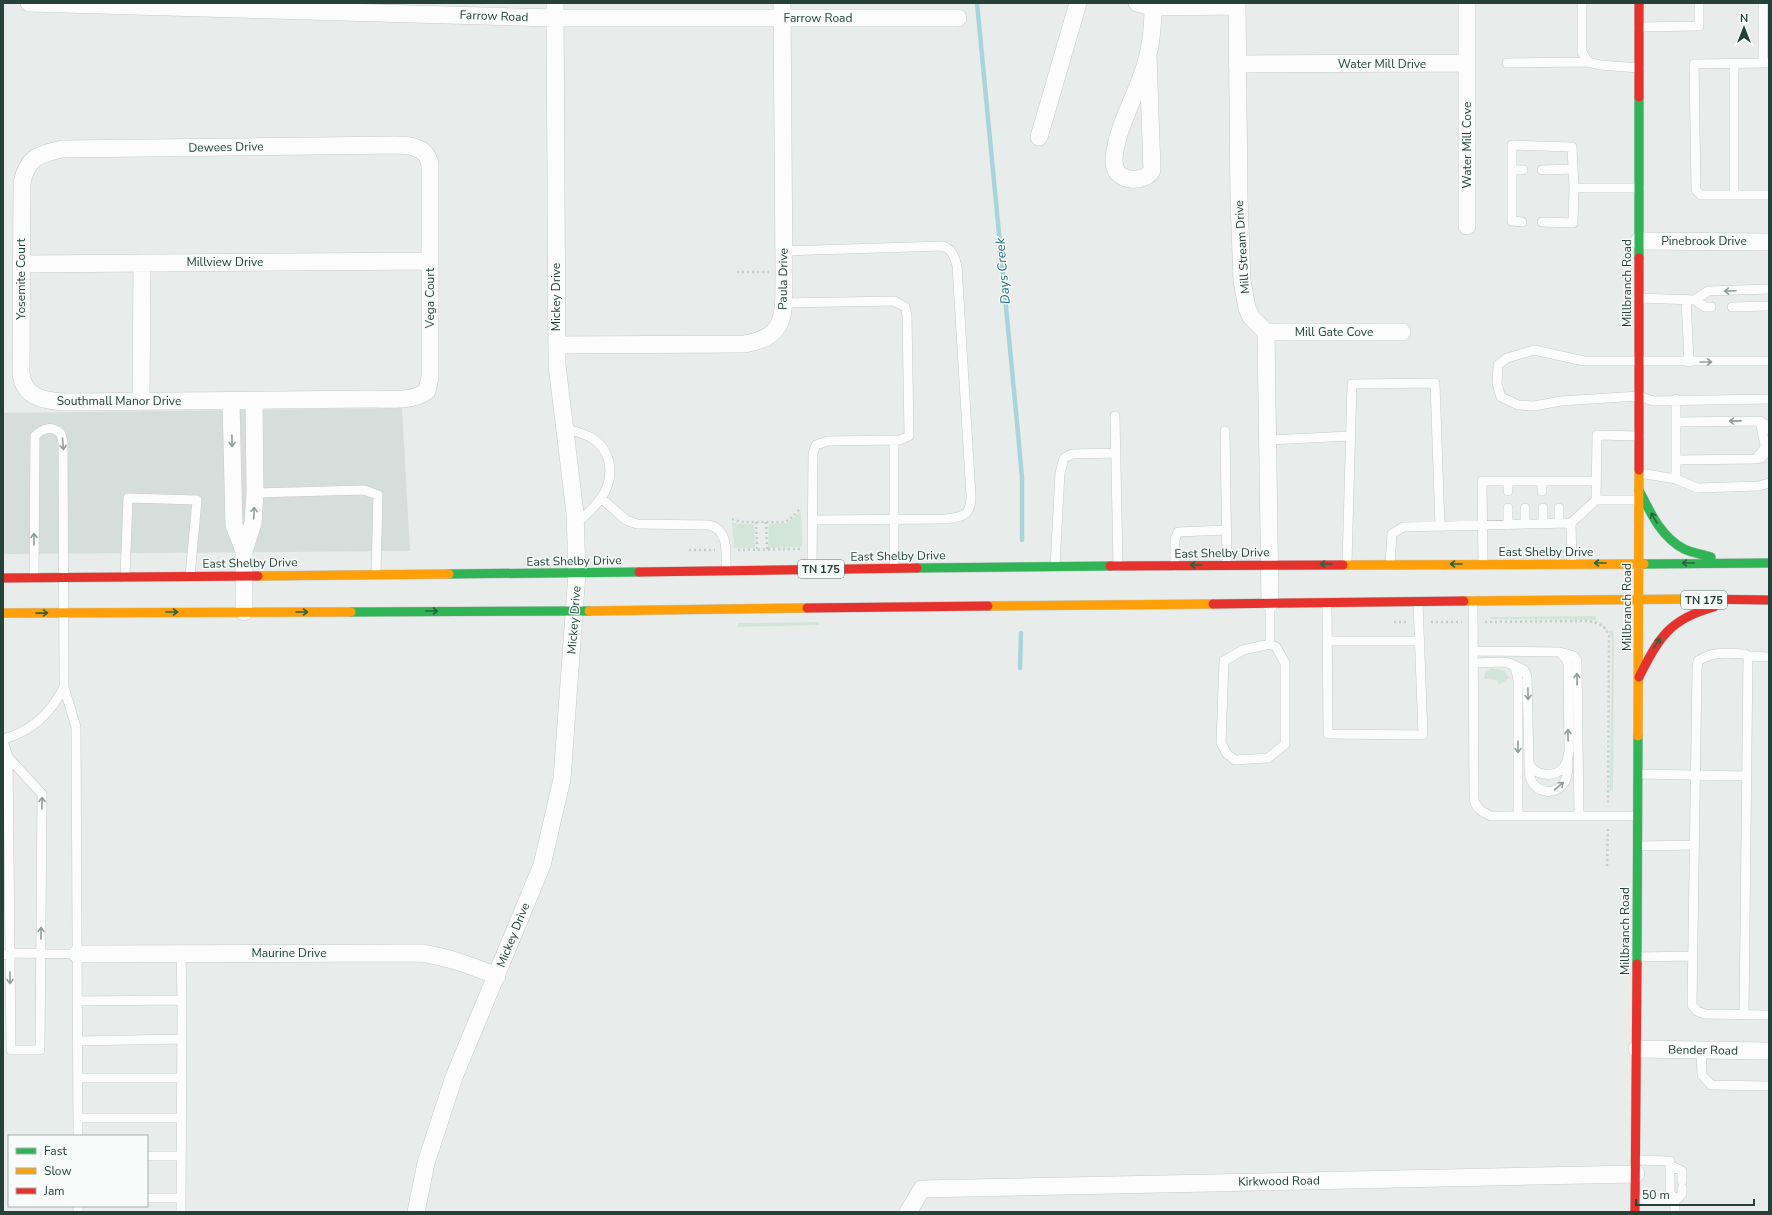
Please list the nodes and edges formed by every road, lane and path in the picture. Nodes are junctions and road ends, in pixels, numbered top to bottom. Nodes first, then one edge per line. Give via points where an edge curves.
1 (29, 3) edge
2 (1078, 3) edge
3 (1467, 3) edge
4 (1582, 3) edge
5 (1638, 3) edge
6 (1699, 3) edge
7 (1763, 3) edge
8 (1147, 4) edge
9 (1237, 5) edge
10 (555, 10) edge
11 (782, 11) edge
12 (958, 18) dead end
13 (1638, 27) junction
14 (1148, 55) junction
15 (1588, 62) junction
16 (1467, 63) junction
17 (1507, 63) dead end
18 (1766, 63) edge
19 (1237, 64) junction
20 (1734, 64) junction
21 (1638, 68) junction
22 (1039, 137) dead end
23 (1573, 169) junction
24 (1512, 170) junction
25 (1523, 170) dead end
26 (1542, 170) dead end
27 (431, 172) joint
28 (22, 183) joint
29 (1574, 188) junction
30 (1639, 188) junction
31 (1734, 195) junction
32 (1769, 195) edge
33 (1522, 222) dead end
34 (1542, 222) dead end
35 (1467, 226) dead end
36 (1639, 241) junction
37 (1769, 242) edge
38 (783, 250) junction
39 (429, 261) junction
40 (142, 263) junction
41 (21, 264) junction
42 (737, 272) dead end
43 (784, 272) junction
44 (1769, 289) edge
45 (1639, 298) junction
46 (1691, 300) junction
47 (784, 302) junction
48 (1769, 306) edge
49 (1711, 307) dead end
50 (1732, 307) dead end
51 (1266, 332) junction
52 (1402, 332) dead end
53 (556, 345) junction
54 (1769, 361) edge
55 (1639, 362) junction
56 (1689, 362) junction
57 (21, 374) joint
58 (1639, 396) junction
59 (1769, 398) edge
60 (397, 399) joint
61 (1676, 399) junction
62 (254, 401) junction
63 (141, 402) junction
64 (231, 402) junction
65 (1115, 416) dead end
66 (1760, 421) junction
67 (1676, 422) junction
68 (564, 428) junction
69 (1769, 430) edge
70 (1225, 432) dead end
71 (1350, 436) junction
72 (1639, 436) junction
73 (894, 440) junction
74 (1268, 440) junction
75 (1769, 450) edge
76 (1116, 453) junction
77 (1754, 459) junction
78 (1676, 460) junction
79 (1639, 473) junction
80 (1676, 479) junction
81 (232, 480) junction
82 (1508, 481) junction
83 (1524, 481) junction
84 (1542, 481) junction
85 (1560, 481) junction
86 (1596, 481) junction
87 (1769, 483) edge
88 (255, 486) junction
89 (1639, 490) junction
90 (1508, 491) dead end
91 (1524, 491) dead end
92 (1542, 491) dead end
93 (1559, 491) dead end
94 (601, 498) junction
95 (1596, 500) junction
96 (1639, 500) junction
97 (803, 506) dead end
98 (1508, 508) dead end
99 (1525, 508) dead end
100 (1543, 508) dead end
101 (1559, 508) dead end
102 (732, 519) dead end
103 (894, 519) junction
104 (812, 520) junction
105 (756, 522) junction
106 (766, 522) junction
107 (1559, 523) junction
108 (1571, 523) junction
109 (1508, 524) junction
110 (1525, 524) junction
111 (1543, 524) junction
112 (576, 525) junction
113 (1483, 525) junction
114 (1440, 527) junction
115 (1226, 530) junction
116 (767, 549) dead end
117 (757, 550) dead end
118 (244, 551) junction
119 (1639, 563) junction
120 (1734, 563) junction
121 (1769, 563) edge
122 (1347, 564) junction
123 (1390, 564) junction
124 (1483, 564) junction
125 (1572, 564) junction
126 (1227, 565) junction
127 (1269, 565) junction
128 (1055, 566) junction
129 (1118, 566) junction
130 (1175, 566) junction
131 (894, 568) junction
132 (726, 570) junction
133 (812, 570) junction
134 (577, 573) junction
135 (376, 574) junction
136 (244, 575) junction
137 (190, 576) junction
138 (125, 577) junction
139 (3, 578) edge
140 (34, 578) junction
141 (63, 578) junction
142 (1639, 599) junction
143 (1751, 600) junction
144 (1769, 600) edge
145 (1473, 601) junction
146 (1418, 602) junction
147 (1270, 603) junction
148 (1327, 603) junction
149 (576, 611) junction
150 (64, 612) junction
151 (244, 612) junction
152 (3, 613) edge
153 (1328, 641) junction
154 (1420, 641) junction
155 (1270, 644) junction
156 (1473, 651) junction
157 (1560, 652) junction
158 (1748, 656) junction
159 (1769, 657) edge
160 (1473, 663) junction
161 (1512, 664) junction
162 (1638, 677) junction
163 (64, 688) junction
164 (3, 740) edge
165 (8, 757) junction
166 (1568, 760) junction
167 (1529, 763) junction
168 (1638, 774) junction
169 (1695, 774) junction
170 (1746, 776) junction
171 (1518, 816) junction
172 (1578, 816) junction
173 (1638, 816) junction
174 (1694, 845) junction
175 (1638, 846) junction
176 (7, 954) edge
177 (41, 954) junction
178 (77, 954) junction
179 (180, 954) junction
180 (1637, 956) junction
181 (1692, 956) junction
182 (497, 976) junction
183 (182, 1000) junction
184 (77, 1001) junction
185 (1744, 1014) junction
186 (1769, 1015) edge
187 (182, 1039) junction
188 (78, 1041) junction
189 (1637, 1049) junction
190 (1701, 1050) junction
191 (1769, 1050) edge
192 (78, 1078) junction
193 (182, 1078) junction
194 (1769, 1086) edge
195 (78, 1118) junction
196 (182, 1118) junction
197 (78, 1135) edge
198 (148, 1156) edge
199 (181, 1156) junction
200 (1670, 1165) junction
201 (1636, 1167) junction
202 (148, 1198) edge
203 (181, 1198) junction
204 (1636, 1200) junction
205 (1675, 1201) junction
206 (181, 1212) edge
207 (416, 1212) edge
208 (908, 1212) edge
209 (1635, 1212) edge
210 (1675, 1212) edge

1 - 10 street, Farrow Road
2 - 22 street
3 - 16 street
4 - 15 lane via 1582,52
5 - 13 main road, Millbranch Road
6 - 13 lane via 1699,26
7 - 18 lane
8 - 9 street
8 - 14 street
9 - 19 street, Mill Stream Drive
10 - 11 street, Farrow Road
10 - 53 street, Mickey Drive
11 - 12 street, Farrow Road
11 - 38 street, Paula Drive
13 - 21 main road, Millbranch Road
14 - 14 street via 1116,151 1115,171 1126,178 1145,177 1152,170
15 - 17 lane
15 - 21 lane
16 - 19 street, Water Mill Drive
16 - 35 street, Water Mill Cove
18 - 20 lane
19 - 51 street, Mill Stream Drive via 1242,281 1251,317
20 - 31 lane
20 - 31 lane via 1694,64 1694,79 1696,190 1701,195
21 - 30 main road, Millbranch Road
23 - 24 lane via 1572,147 1512,145
23 - 26 lane
23 - 29 lane
24 - 25 lane
24 - 33 lane via 1512,221
27 - 28 street, Dewees Drive via 429,157 420,149 408,145 62,149 45,152 33,159 25,169
27 - 39 street, Vega Court
28 - 41 street, Yosemite Court
29 - 30 lane
29 - 34 lane via 1573,223
30 - 36 main road, Millbranch Road
31 - 32 lane
36 - 37 street, Pinebrook Drive
36 - 45 main road, Millbranch Road
38 - 43 street, Paula Drive
38 - 103 lane via 934,245 950,248 954,255 957,266 971,505 969,511 957,518
39 - 40 street, Millview Drive
39 - 60 street, Vega Court via 430,385 421,395
40 - 41 street, Millview Drive
40 - 63 street
41 - 57 street, Yosemite Court
42 - 43 path
43 - 47 street, Paula Drive
44 -> 46 lane via 1708,291
45 - 46 lane
45 - 55 main road, Millbranch Road
46 - 49 lane
46 - 56 lane
47 - 53 street, Paula Drive via 779,325 769,338 759,342 729,345
47 - 73 lane via 894,301 905,307 908,319 910,432 907,438
48 - 50 lane
51 - 52 street, Mill Gate Cove
51 - 74 street
53 - 68 street, Mickey Drive
56 -> 54 lane
55 - 56 lane
55 - 58 main road, Millbranch Road
55 - 58 lane via 1584,361 1534,350 1507,358 1498,365 1497,384 1501,398 1518,405 1534,406 1561,401
57 - 63 street, Southmall Manor Drive via 28,392 41,399 66,402
58 - 61 lane via 1653,401
58 - 72 main road, Millbranch Road
59 - 61 lane
60 - 62 street, Southmall Manor Drive
61 - 67 lane
62 - 64 street, Southmall Manor Drive
62 - 88 street
63 - 64 street, Southmall Manor Drive
64 -> 81 street
65 - 76 lane
66 -> 67 lane
66 - 69 lane via 1768,426
66 - 77 lane via 1765,445
67 - 78 lane
68 - 94 lane via 599,443 608,457 609,480
68 - 112 street, Mickey Drive
70 - 115 lane
71 - 74 lane
71 - 114 lane via 1352,384 1435,383
71 - 122 lane
72 - 79 main road, Millbranch Road
72 - 86 lane via 1597,435
73 - 103 lane
73 - 104 lane via 828,441 816,445 812,453
74 - 127 street
75 - 77 lane via 1761,458
76 - 128 lane via 1072,454 1064,458 1060,472
76 - 129 lane
77 - 78 lane
78 - 80 lane
79 - 80 lane
79 - 89 main road, Millbranch Road
80 - 87 lane via 1697,488 1759,486
81 - 88 street
81 - 118 street via 234,525
82 - 83 lane
82 - 90 lane
82 - 113 lane via 1482,481
83 - 84 lane
83 - 91 lane
84 - 85 lane
84 - 92 lane
85 - 86 lane
85 - 93 lane
86 - 95 lane
118 -> 88 street via 253,524
88 - 135 lane via 364,490 378,495
89 - 96 main road, Millbranch Road
120 -> 89 main road via 1684,549 1668,537 1656,522
94 - 112 lane
94 - 132 lane via 626,520 637,524 708,524 719,528 723,532 726,550
95 - 96 lane
95 - 108 lane
96 - 119 main road, Millbranch Road
97 - 106 path via 789,520
98 - 109 lane
99 - 110 lane
100 - 111 lane
101 - 107 lane
102 - 105 path via 736,522
103 - 104 lane
103 - 131 lane
104 - 133 lane
105 - 106 path
105 - 117 path
106 - 116 path
107 - 108 lane
107 - 111 lane
108 - 125 lane
109 - 110 lane
109 - 113 lane
110 - 111 lane
112 - 134 street, Mickey Drive
113 - 114 lane
113 - 124 lane
114 - 123 lane via 1403,527 1392,534
115 - 126 lane
115 - 130 lane via 1178,532 1175,539
118 - 136 street
120 -> 119 main road, East Shelby Drive / TN 175
119 -> 125 main road, East Shelby Drive / TN 175
119 - 142 main road, Millbranch Road
120 - 121 main road, East Shelby Drive / TN 175
122 - 123 main road, East Shelby Drive / TN 175
122 -> 127 main road, East Shelby Drive / TN 175
124 -> 123 main road, East Shelby Drive / TN 175
124 - 125 main road, East Shelby Drive / TN 175
126 - 127 main road, East Shelby Drive / TN 175
126 -> 130 main road, East Shelby Drive / TN 175
127 - 147 street
128 - 129 main road, East Shelby Drive / TN 175
128 - 131 main road, East Shelby Drive / TN 175
129 - 130 main road, East Shelby Drive / TN 175
131 - 133 main road, East Shelby Drive / TN 175
132 - 133 main road, East Shelby Drive / TN 175
132 - 134 main road, East Shelby Drive / TN 175
134 - 135 main road, East Shelby Drive / TN 175
134 - 149 street, Mickey Drive
135 - 136 main road, East Shelby Drive / TN 175
136 - 137 main road, East Shelby Drive / TN 175
136 - 151 street
137 - 138 main road, East Shelby Drive / TN 175
137 - 138 lane via 197,500 128,498
138 - 141 main road, East Shelby Drive / TN 175
139 - 140 main road, East Shelby Drive / TN 175
140 - 141 main road, East Shelby Drive / TN 175
140 -> 141 lane via 35,436 42,430 51,428 61,434 64,442
141 - 150 lane
142 - 143 main road, TN 175
142 - 145 main road, TN 175
142 - 162 main road, Millbranch Road
143 - 144 main road, TN 175
162 -> 143 main road via 1659,639 1678,620 1701,610
145 - 146 main road, TN 175
145 - 156 lane
146 - 148 main road, TN 175
146 - 154 lane
147 - 148 main road, TN 175
147 - 149 main road, TN 175
147 - 155 lane
148 - 153 lane
151 -> 149 main road, TN 175
149 - 182 street, Mickey Drive via 562,779 542,865
150 -> 151 main road, TN 175
152 -> 150 main road, TN 175
150 - 163 lane
153 - 154 lane
153 - 154 lane via 1328,734 1423,734
155 - 155 lane via 1243,650 1224,661 1221,743 1234,760 1268,758 1285,744 1285,663 1276,647
156 - 157 lane
156 - 160 lane
166 -> 157 lane via 1568,664
172 -> 157 lane via 1577,660 1574,656
158 - 159 lane
158 - 169 lane via 1717,653 1698,661
158 - 170 lane
160 - 161 lane
160 - 171 lane via 1476,805 1490,816
161 -> 167 lane via 1524,670 1527,676
161 -> 171 lane via 1518,680
162 - 168 main road, Millbranch Road
163 - 164 lane via 58,701 38,722
163 - 178 lane via 76,727
164 - 165 lane
165 - 176 lane
177 -> 165 lane via 42,794
166 - 167 lane via 1563,768 1550,774 1538,773
167 -> 166 lane via 1533,785 1542,791 1552,792 1560,788 1564,782
168 - 169 lane
168 - 173 main road, Millbranch Road
169 - 170 lane
169 - 174 lane
170 - 185 lane
171 - 172 lane
172 - 173 lane
173 - 175 main road, Millbranch Road
174 - 175 lane
174 - 181 lane
175 - 180 main road, Millbranch Road
176 - 177 lane
176 -> 177 lane via 11,1050 40,1050
177 - 178 lane
178 - 179 street, Maurine Drive
178 - 184 lane
179 - 182 street, Maurine Drive via 421,953 467,964
179 - 183 lane
180 - 181 lane
180 - 189 main road, Millbranch Road
181 - 185 lane via 1692,1005 1697,1011 1705,1014
182 - 207 street, Mickey Drive via 454,1077 440,1117 426,1163
183 - 184 lane
183 - 187 lane
184 - 188 lane
185 - 186 lane
187 - 188 lane
187 - 193 lane
188 - 192 lane
189 - 190 street, Bender Road
189 - 201 main road, Millbranch Road
190 - 191 street, Bender Road
190 - 194 lane via 1702,1075 1711,1085
192 - 193 lane
192 - 195 lane
193 - 196 lane
195 - 196 lane
195 - 197 lane
196 - 199 lane
198 - 199 lane
199 - 203 lane
200 - 201 lane via 1670,1161
200 - 205 lane via 1670,1193
200 - 205 lane via 1682,1171 1682,1194
201 - 204 main road, Millbranch Road
201 - 208 street, Kirkwood Road via 922,1189
202 - 203 lane
203 - 206 lane
204 - 205 lane
204 - 209 main road, Millbranch Road
205 - 210 lane

